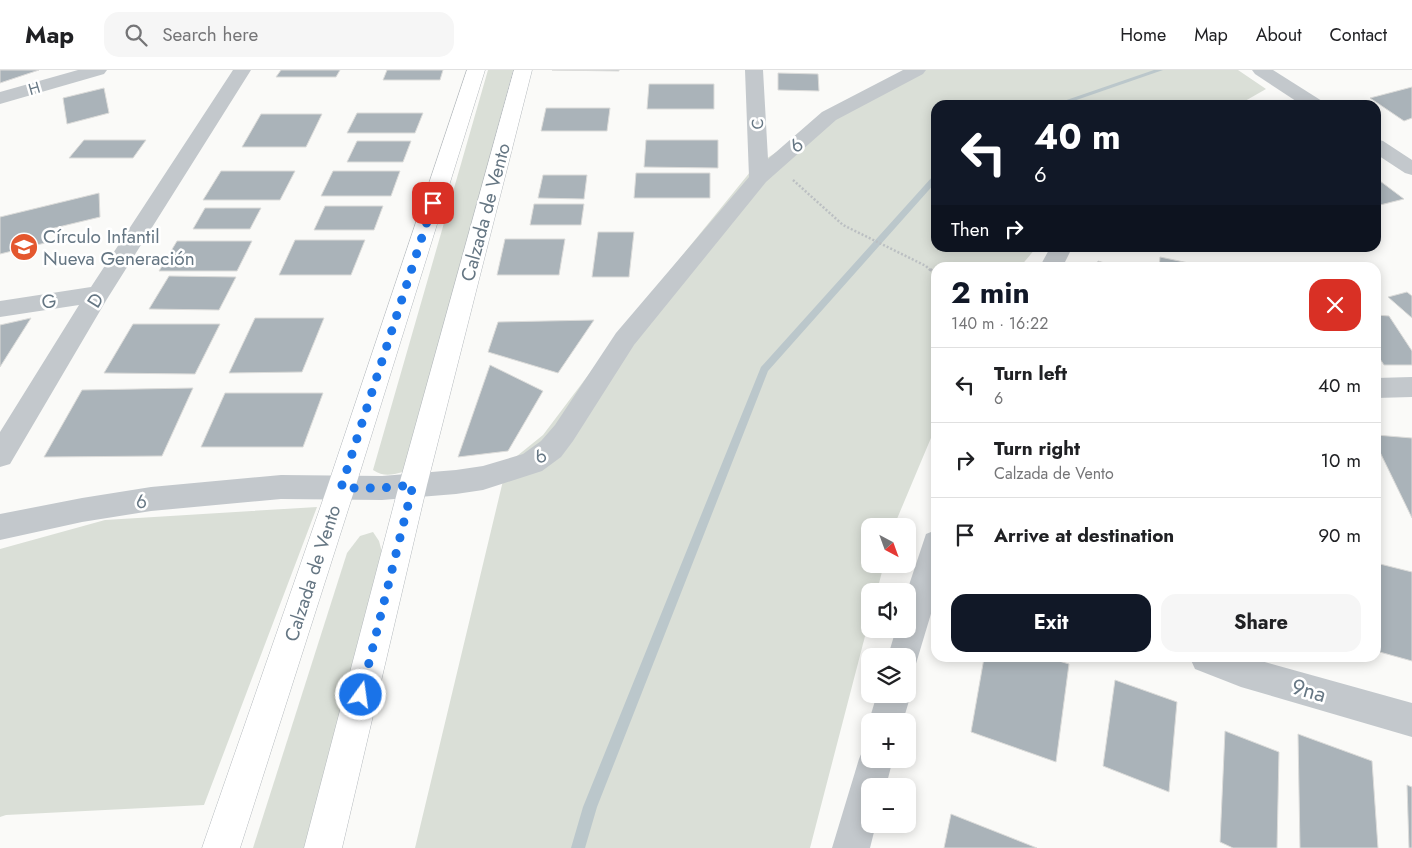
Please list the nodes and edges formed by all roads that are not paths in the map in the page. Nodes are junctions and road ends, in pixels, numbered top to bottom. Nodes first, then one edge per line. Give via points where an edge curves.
1 (98, 70) edge
2 (242, 70) edge
3 (476, 70) edge
4 (523, 70) edge
5 (754, 70) edge
6 (917, 70) edge
7 (1261, 70) edge
8 (0, 98) edge
9 (1307, 100) edge
10 (1381, 148) edge
11 (1412, 169) edge
12 (767, 170) junction
13 (98, 294) junction
14 (0, 309) edge
15 (1381, 388) edge
16 (1412, 388) edge
17 (0, 456) edge
18 (413, 485) junction
19 (341, 488) junction
20 (0, 528) edge
21 (931, 565) edge
22 (906, 648) edge
23 (1217, 662) edge
24 (1412, 720) edge
25 (873, 768) edge
26 (221, 848) edge
27 (323, 848) edge
28 (851, 848) edge

1 - 8 street, H
2 - 13 street, D
3 - 19 main road, Calzada de Vento
4 - 18 main road, Calzada de Vento
5 - 12 street, C
6 - 12 street, 6 via 829,116
7 - 9 street
10 - 11 street
12 - 18 street, 6 via 625,340 551,449 532,463 483,478
13 - 14 street, G
13 - 17 street, D
15 - 16 street
18 - 19 street, 6
18 - 27 main road, Calzada de Vento
19 - 20 street, 6 via 281,487 151,499
19 - 26 main road, Calzada de Vento
21 - 22 street
23 - 24 street, 9na
25 - 28 street

